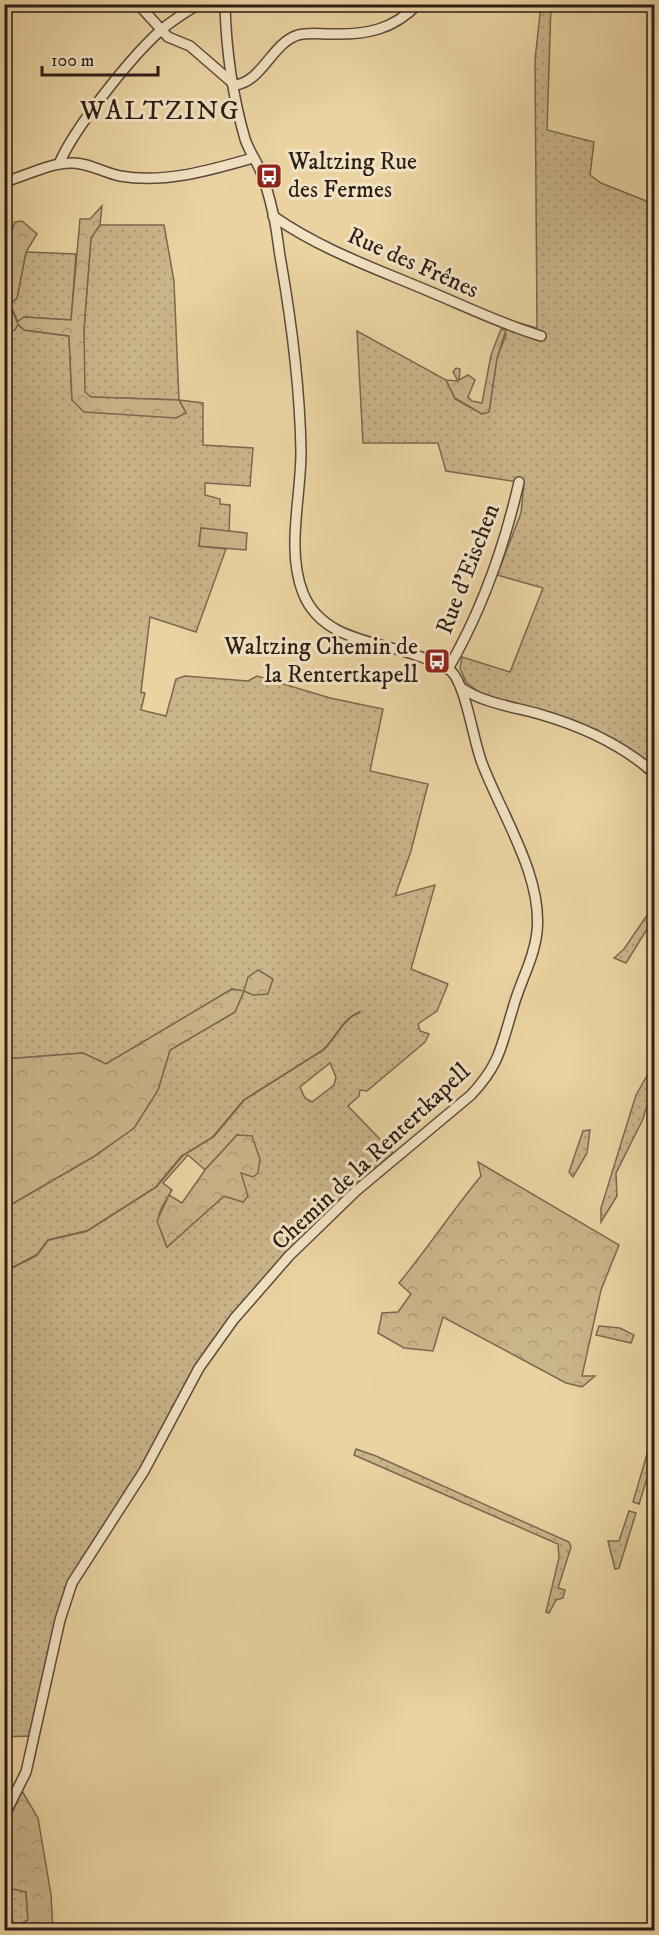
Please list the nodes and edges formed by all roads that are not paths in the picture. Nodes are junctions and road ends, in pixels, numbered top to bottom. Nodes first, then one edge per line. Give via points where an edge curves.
1 (138, 4) edge
2 (199, 4) edge
3 (225, 4) edge
4 (418, 4) edge
5 (161, 30) junction
6 (235, 86) junction
7 (253, 159) junction
8 (59, 164) junction
9 (4, 182) edge
10 (273, 216) junction
11 (541, 336) dead end
12 (519, 482) dead end
13 (448, 669) junction
14 (463, 689) junction
15 (654, 773) edge
16 (4, 1816) edge

1 - 5 street
2 - 5 street
3 - 6 street, Chemin de la Rentertkapell
4 - 6 street via 402,19 376,32 298,35 276,50 246,82
5 - 6 street via 190,46
5 - 8 street via 90,114
6 - 7 street, Chemin de la Rentertkapell
7 - 8 street via 200,173 135,178 75,162
7 - 10 street, Chemin de la Rentertkapell via 262,173
8 - 9 street
10 - 11 street, Rue des Frênes via 298,234 359,262 504,325
10 - 13 street, Chemin de la Rentertkapell via 292,327 298,400 301,454 296,553 303,593 311,609 343,634 413,653
12 - 13 street, Rue d'Eischen via 500,553 471,629
13 - 14 street, Chemin de la Rentertkapell
14 - 15 street via 580,727 635,756
14 - 16 street, Chemin de la Rentertkapell via 481,763 519,849 538,913 533,952 498,1060 471,1095 356,1191 289,1256 234,1319 199,1368 144,1471 72,1583 60,1620 28,1766

